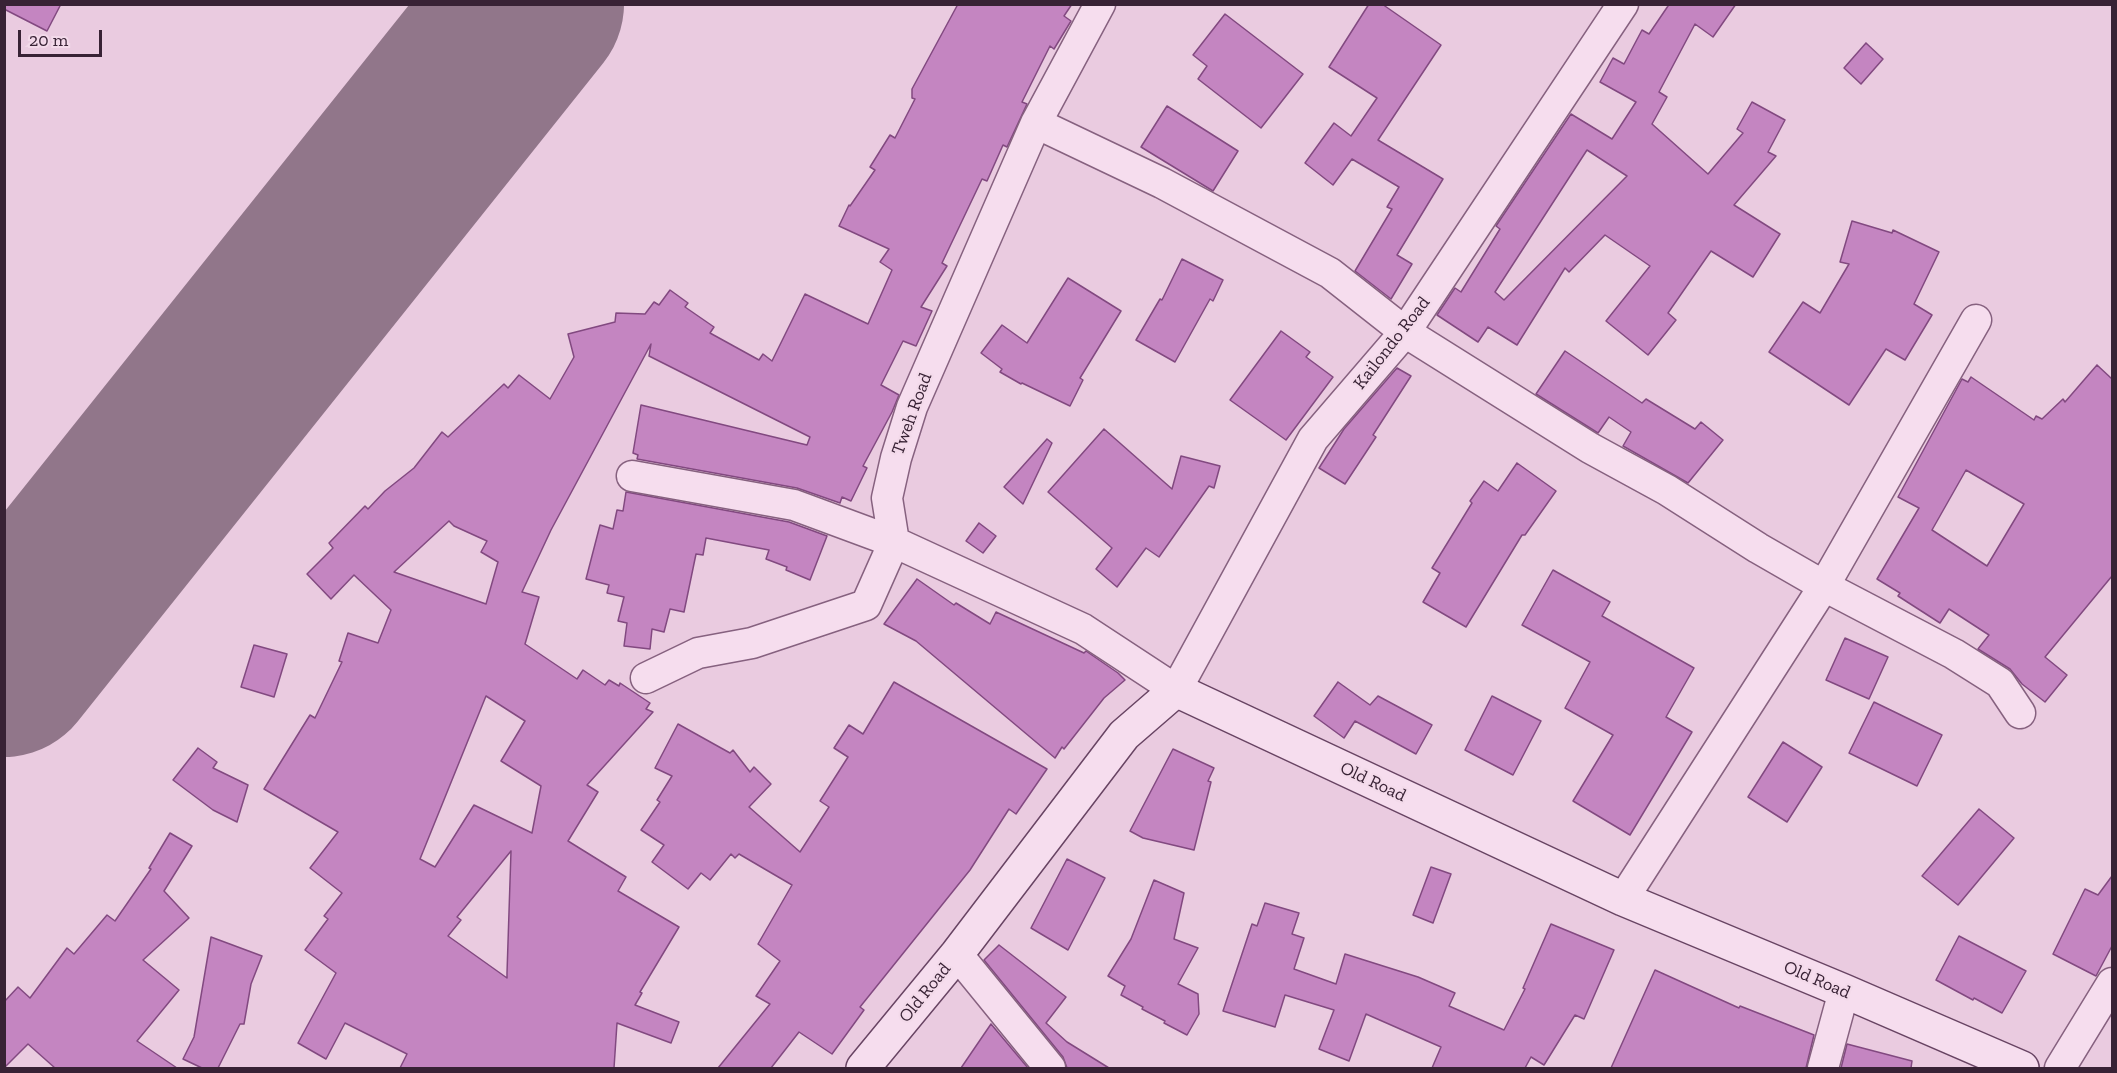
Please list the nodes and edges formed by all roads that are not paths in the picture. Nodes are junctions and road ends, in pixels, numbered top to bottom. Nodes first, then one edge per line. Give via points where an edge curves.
1 (1100, 4) edge
2 (1623, 4) edge
3 (1036, 123) junction
4 (1976, 320) dead end
5 (1406, 332) junction
6 (632, 476) dead end
7 (894, 542) junction
8 (1824, 586) junction
9 (646, 678) dead end
10 (1176, 690) junction
11 (2020, 713) dead end
12 (1623, 898) junction
13 (957, 954) junction
14 (2112, 983) edge
15 (1844, 991) junction
16 (863, 1068) edge
17 (1050, 1068) edge
18 (1823, 1068) edge
19 (2022, 1068) edge
20 (2060, 1068) edge

1 - 3 street, Tweh Road
2 - 5 street, Kailondo Road
3 - 5 street via 1162,183 1330,273
3 - 7 street, Tweh Road via 912,407 887,498
4 - 8 street
5 - 8 street via 1590,448
5 - 10 street, Kailondo Road via 1313,439
6 - 7 street via 794,506
7 - 9 street via 866,605 752,643 698,652
7 - 10 street via 1083,629
8 - 11 street via 2000,682
8 - 12 street
10 - 12 street, Old Road
10 - 13 street, Old Road via 1124,735
12 - 15 street, Old Road
13 - 16 street, Old Road
13 - 17 street
14 - 20 street
15 - 18 street
15 - 19 street, Old Road

